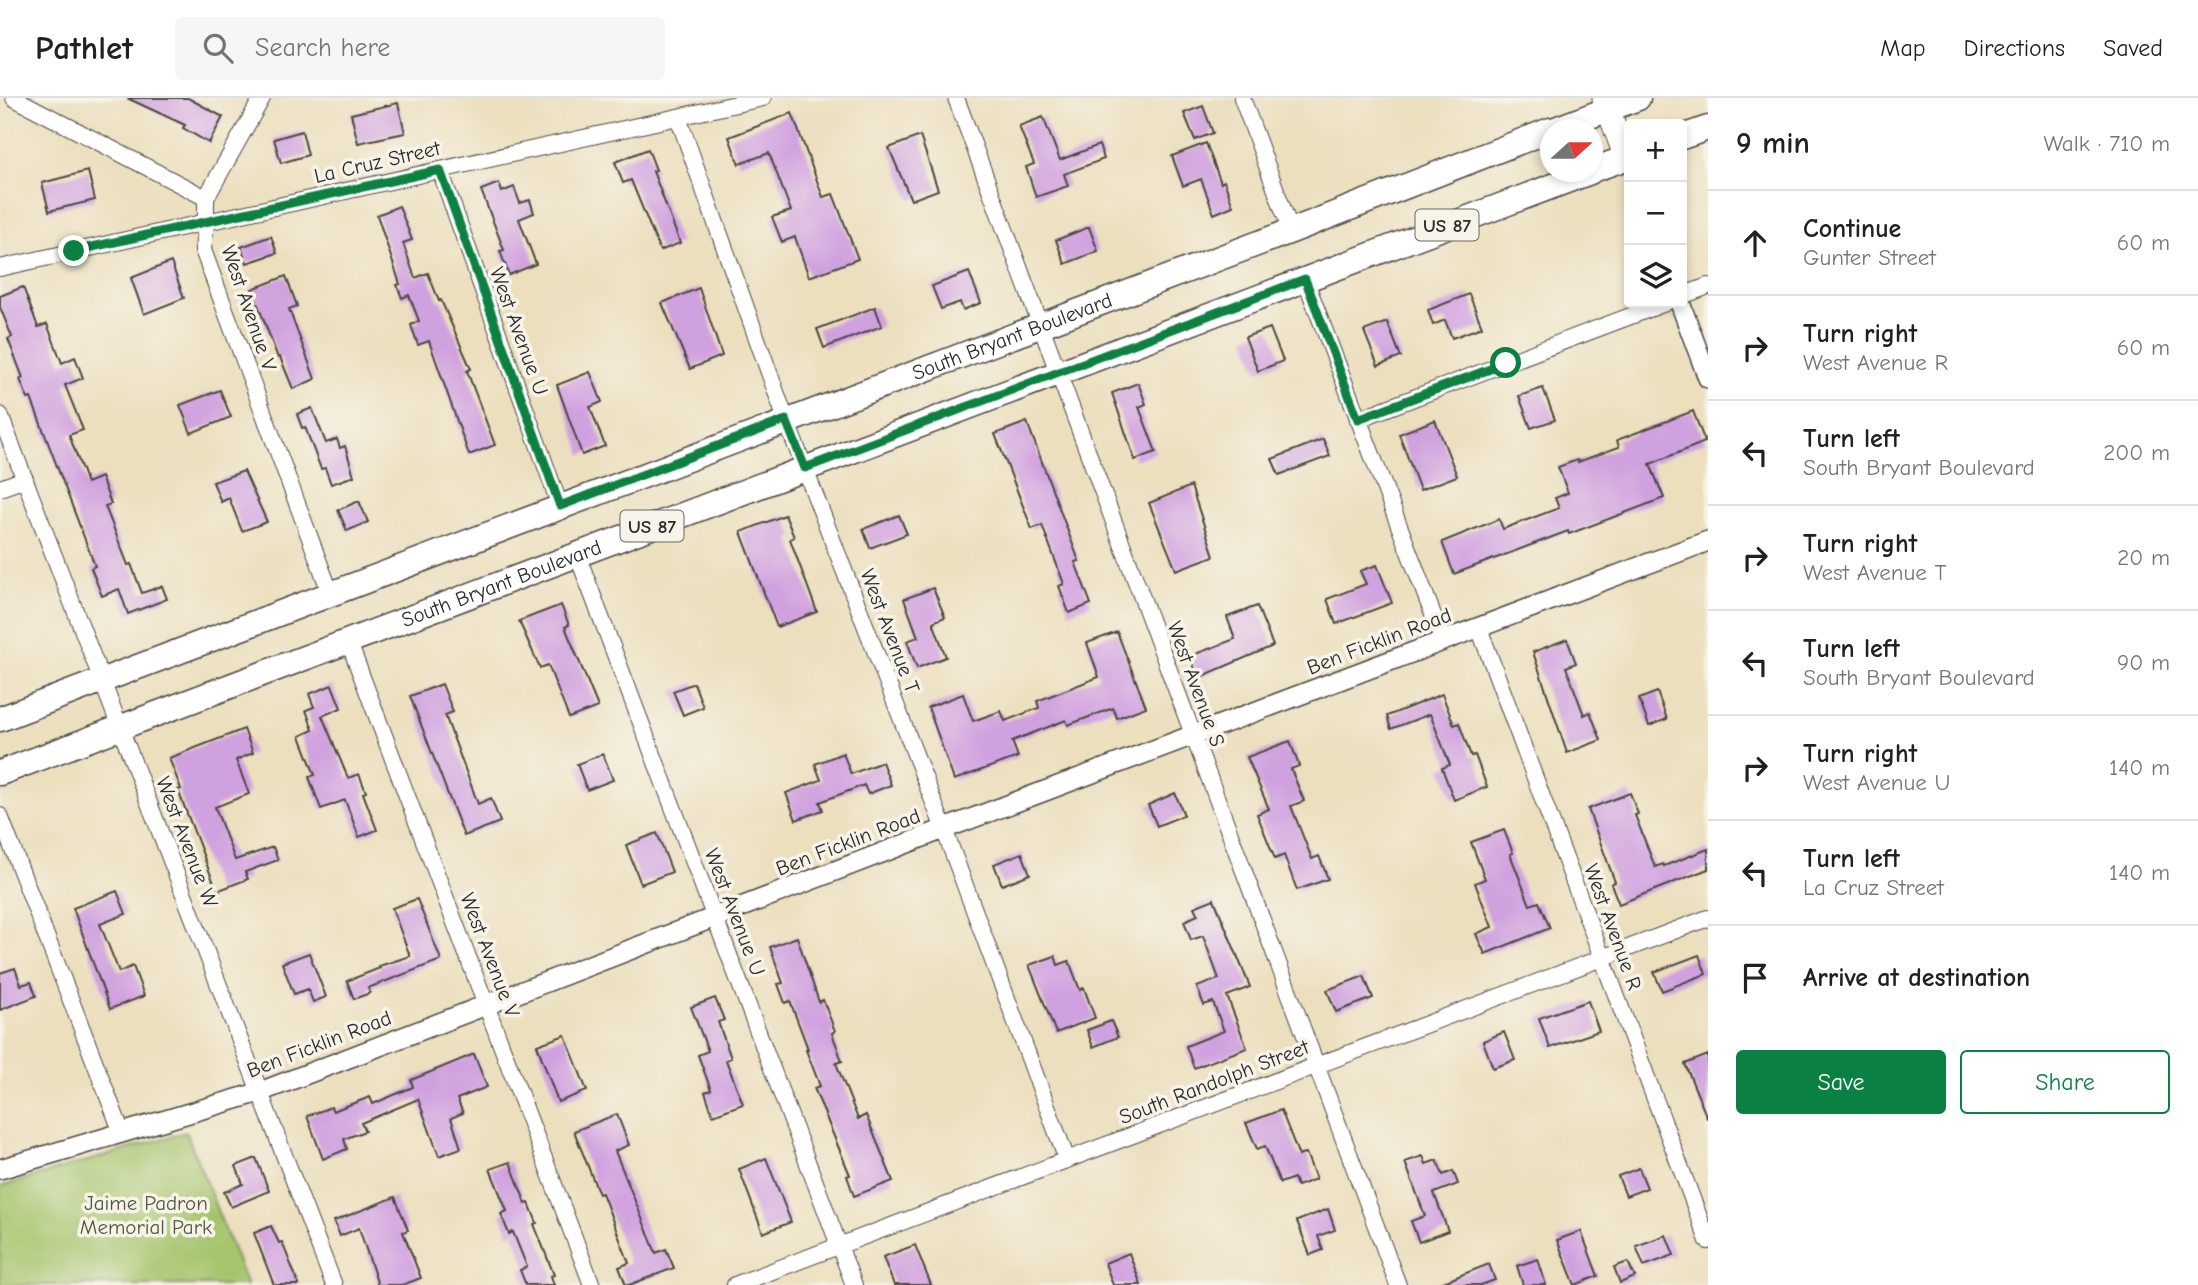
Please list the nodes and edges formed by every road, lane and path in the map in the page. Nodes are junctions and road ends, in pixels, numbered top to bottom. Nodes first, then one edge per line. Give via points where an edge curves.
1 (14, 98) edge
2 (262, 98) edge
3 (763, 98) edge
4 (956, 98) edge
5 (1242, 98) edge
6 (1638, 98) edge
7 (1606, 103) edge
8 (678, 117) junction
9 (1574, 119) edge
10 (1708, 128) edge
11 (1540, 135) edge
12 (1687, 135) edge
13 (1624, 150) edge
14 (1624, 162) edge
15 (1603, 168) edge
16 (440, 170) junction
17 (1562, 182) edge
18 (206, 198) junction
19 (206, 222) junction
20 (1291, 231) junction
21 (0, 268) edge
22 (1305, 279) junction
23 (1708, 286) edge
24 (1687, 294) edge
25 (1652, 308) edge
26 (1682, 308) edge
27 (1040, 324) junction
28 (1058, 372) junction
29 (1708, 378) edge
30 (0, 415) edge
31 (1358, 419) junction
32 (786, 420) junction
33 (805, 468) junction
34 (25, 479) junction
35 (0, 488) edge
36 (560, 506) junction
37 (1708, 541) edge
38 (577, 554) junction
39 (330, 592) junction
40 (1479, 628) junction
41 (348, 640) junction
42 (1443, 641) junction
43 (102, 680) junction
44 (0, 719) edge
45 (120, 726) junction
46 (1193, 736) junction
47 (0, 773) edge
48 (0, 817) edge
49 (944, 829) junction
50 (714, 918) junction
51 (1708, 918) edge
52 (1602, 958) junction
53 (486, 1004) junction
54 (1316, 1066) junction
55 (260, 1092) junction
56 (122, 1133) junction
57 (1067, 1160) junction
58 (0, 1169) edge
59 (1708, 1241) edge
60 (839, 1246) junction
61 (334, 1285) edge
62 (593, 1285) edge
63 (735, 1285) edge
64 (853, 1285) edge
65 (1398, 1285) edge

1 - 18 street
2 - 18 street
3 - 8 street, La Cruz Street
4 - 27 street, West Avenue S
5 - 20 street
6 - 7 main road, South Bryant Boulevard / US 87
7 - 9 main road, South Bryant Boulevard / US 87
7 - 13 main road
8 - 16 street, La Cruz Street
8 - 32 street, West Avenue T
10 - 12 main road
11 - 20 main road, South Bryant Boulevard / US 87
14 - 15 main road, South Bryant Boulevard / US 87
16 - 19 street, La Cruz Street
16 - 36 street, West Avenue U
17 - 22 main road, South Bryant Boulevard / US 87
18 - 19 street, West Avenue V
19 - 21 street, La Cruz Street
19 - 39 street, West Avenue V via 203,250
20 - 27 main road, South Bryant Boulevard / US 87
22 - 28 main road, South Bryant Boulevard / US 87
22 - 31 street
23 - 24 street
25 - 31 street
26 - 29 street
27 - 28 street, West Avenue S
27 - 32 main road, South Bryant Boulevard / US 87
28 - 33 main road, South Bryant Boulevard / US 87
28 - 46 street, West Avenue S
30 - 34 street, West Avenue W
31 - 42 street
32 - 33 street, West Avenue T
32 - 36 main road, South Bryant Boulevard / US 87
33 - 38 main road, South Bryant Boulevard / US 87
33 - 49 street, West Avenue T
34 - 35 street
34 - 43 street, West Avenue W
36 - 39 main road, South Bryant Boulevard / US 87
37 - 40 street, Ben Ficklin Road
38 - 41 main road, South Bryant Boulevard / US 87
38 - 50 street, West Avenue U
39 - 43 main road, South Bryant Boulevard / US 87
40 - 42 street, Ben Ficklin Road
40 - 52 street, West Avenue R
41 - 45 main road, South Bryant Boulevard / US 87
41 - 53 street, West Avenue V
42 - 46 street, Ben Ficklin Road
43 - 44 main road, South Bryant Boulevard / US 87
43 - 45 street, West Avenue W
45 - 47 main road, South Bryant Boulevard / US 87
45 - 55 street, West Avenue W
46 - 49 street, Ben Ficklin Road
46 - 54 street, West Avenue S
48 - 56 street
49 - 50 street, Ben Ficklin Road
49 - 57 street, West Avenue T
50 - 53 street, Ben Ficklin Road
50 - 60 street, West Avenue U
51 - 52 street, South Randolph Street
52 - 54 street, South Randolph Street
52 - 59 street, West Avenue R
53 - 55 street, Ben Ficklin Road
53 - 62 street, West Avenue V
54 - 57 street, South Randolph Street
54 - 65 street, West Avenue S
55 - 56 street, Ben Ficklin Road
55 - 61 street, West Avenue W
56 - 58 street, Ben Ficklin Road
57 - 60 street, South Randolph Street
60 - 63 street, South Randolph Street
60 - 64 street, West Avenue U

